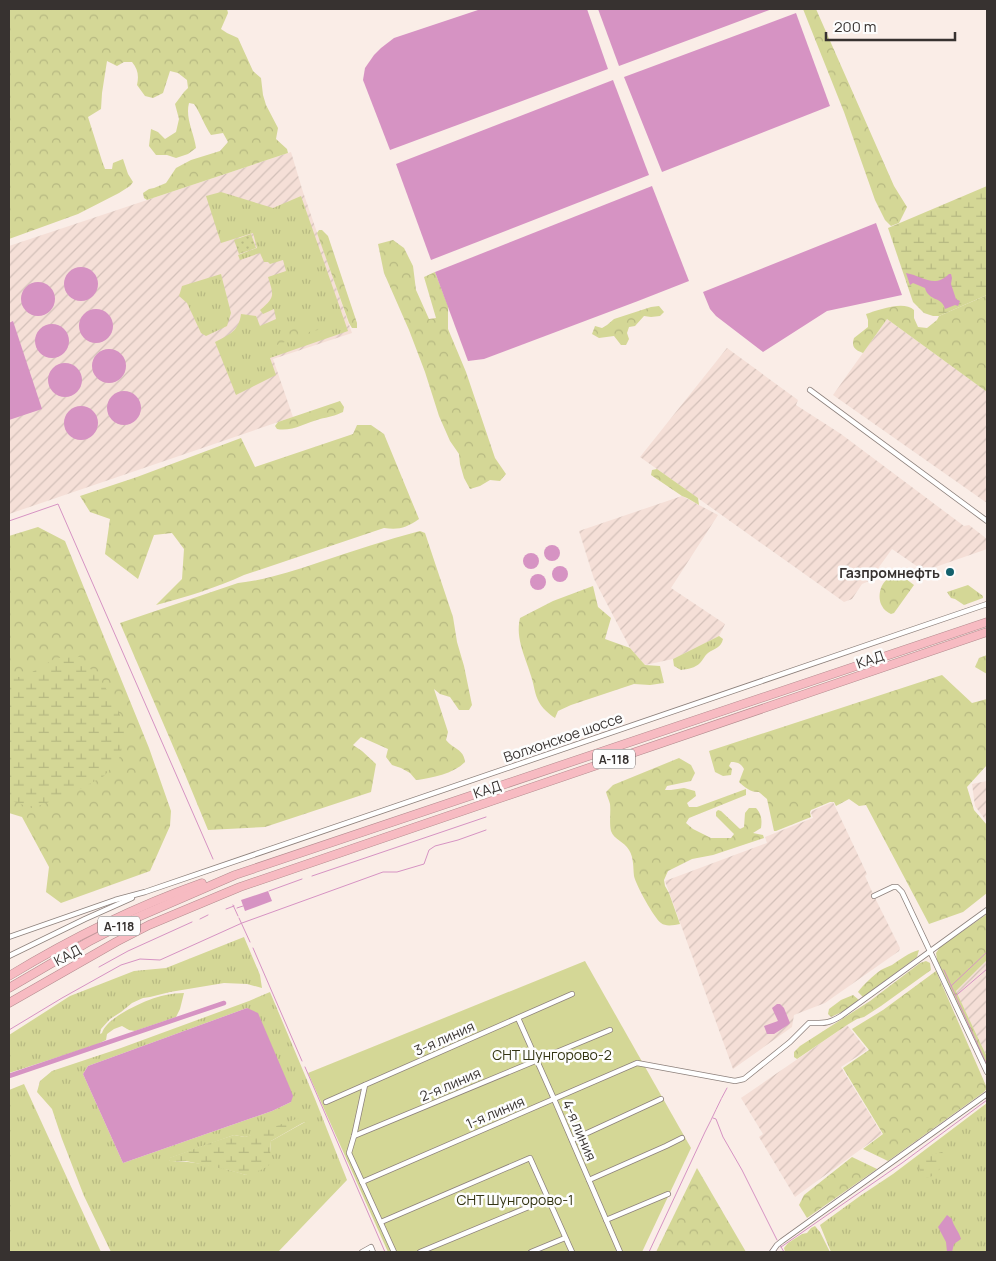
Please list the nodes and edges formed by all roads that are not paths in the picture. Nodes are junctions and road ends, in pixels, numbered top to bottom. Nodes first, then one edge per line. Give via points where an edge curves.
1 (810, 390) dead end
2 (987, 521) edge
3 (987, 604) edge
4 (987, 622) edge
5 (987, 632) edge
6 (235, 875) junction
7 (145, 892) junction
8 (874, 896) dead end
9 (987, 910) edge
10 (9, 937) edge
11 (930, 951) junction
12 (9, 956) edge
13 (9, 976) edge
14 (9, 988) edge
15 (572, 994) dead end
16 (9, 1005) edge
17 (518, 1018) junction
18 (610, 1030) dead end
19 (536, 1060) junction
20 (987, 1072) edge
21 (365, 1085) junction
22 (987, 1094) edge
23 (554, 1099) junction
24 (661, 1099) dead end
25 (326, 1102) dead end
26 (354, 1136) junction
27 (682, 1138) dead end
28 (572, 1140) junction
29 (589, 1180) junction
30 (362, 1182) junction
31 (668, 1194) dead end
32 (548, 1199) junction
33 (606, 1220) junction
34 (381, 1222) junction
35 (565, 1238) junction
36 (372, 1250) edge
37 (774, 1251) edge
38 (362, 1252) edge
39 (394, 1252) edge
40 (420, 1252) edge
41 (531, 1252) edge
42 (572, 1252) edge
43 (620, 1252) edge

1 - 2 street
3 - 7 street, Волхонское шоссе
4 - 6 highway, КАД / А-118
5 - 16 highway, КАД / А-118 via 240,887 108,946
6 - 13 highway via 144,906 82,934
6 - 14 highway, КАД / А-118 via 131,920
7 - 10 street, Волхонское шоссе
7 - 12 street, Волхонское шоссе
8 - 11 street via 893,887 900,888
9 - 11 street
11 - 20 street
11 - 23 street, 1-я линия via 831,1022 809,1023 744,1079 735,1081 637,1063
15 - 17 street, 3-я линия
17 - 19 street, 4-я линия
17 - 21 street, 3-я линия
18 - 19 street, 2-я линия
19 - 23 street, 4-я линия
19 - 26 street, 2-я линия
21 - 25 street, 3-я линия
21 - 26 street
22 - 37 street via 782,1241
23 - 28 street, 4-я линия
23 - 30 street, 1-я линия
24 - 28 street
26 - 30 street via 349,1152
27 - 29 street
28 - 29 street, 4-я линия
29 - 33 street, 4-я линия
30 - 34 street
31 - 33 street
32 - 34 street via 530,1158
32 - 35 street
32 - 40 street
33 - 43 street, 4-я линия
34 - 39 street
35 - 41 street
35 - 42 street
36 - 38 street

